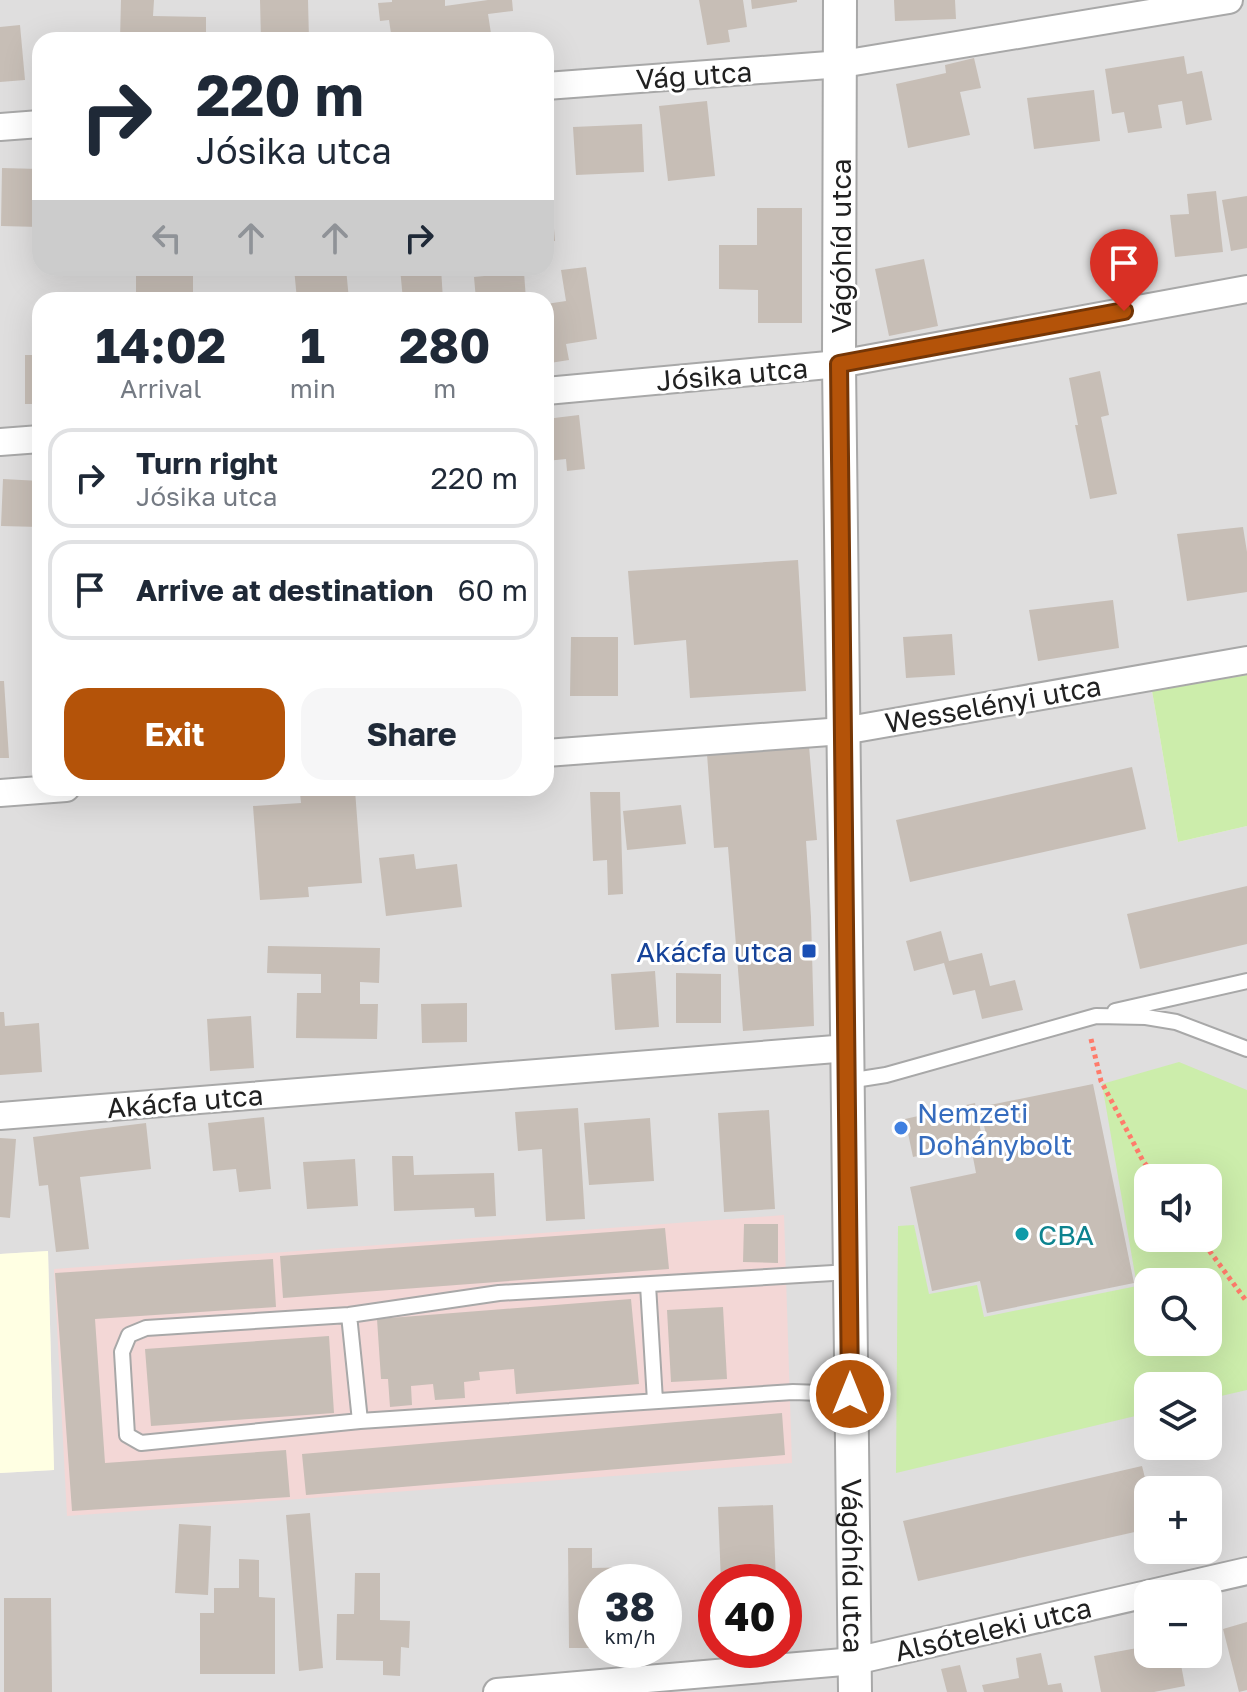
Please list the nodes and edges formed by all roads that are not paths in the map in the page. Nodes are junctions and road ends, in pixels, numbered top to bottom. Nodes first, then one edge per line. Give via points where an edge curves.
1 (840, 0) edge
2 (1229, 0) edge
3 (842, 64) junction
4 (554, 85) edge
5 (32, 125) edge
6 (0, 127) edge
7 (1247, 289) edge
8 (839, 364) junction
9 (554, 390) edge
10 (32, 440) edge
11 (0, 442) edge
12 (1247, 660) edge
13 (843, 731) junction
14 (554, 752) edge
15 (32, 791) edge
16 (0, 793) edge
17 (1247, 981) edge
18 (1091, 1017) junction
19 (848, 1048) junction
20 (1247, 1049) edge
21 (848, 1081) junction
22 (0, 1116) edge
23 (850, 1272) junction
24 (648, 1285) junction
25 (349, 1315) junction
26 (850, 1394) junction
27 (655, 1401) junction
28 (360, 1421) junction
29 (1247, 1571) edge
30 (855, 1676) edge
31 (497, 1692) edge

1 - 3 street, Vágóhíd utca
2 - 3 street, Vág utca
3 - 4 street, Vág utca
3 - 8 street, Vágóhíd utca
5 - 6 street
7 - 8 street, Jósika utca
8 - 9 street, Jósika utca
8 - 13 street, Vágóhíd utca
10 - 11 street
12 - 13 street, Wesselényi utca
13 - 14 street, Wesselényi utca
13 - 19 street, Vágóhíd utca
15 - 16 street
17 - 18 lane
18 - 20 lane via 1176,1022
18 - 21 lane
19 - 21 street, Vágóhíd utca
19 - 22 street, Akácfa utca
21 - 23 street, Vágóhíd utca
23 - 24 lane
23 - 26 street, Vágóhíd utca
24 - 25 lane via 499,1293
24 - 27 lane
25 - 28 lane
25 - 28 lane via 146,1328 129,1335 122,1352 127,1435 141,1443
26 - 27 lane via 793,1392
26 - 30 street, Vágóhíd utca
27 - 28 lane
29 - 30 street, Alsóteleki utca
30 - 31 street, Alsóteleki utca

